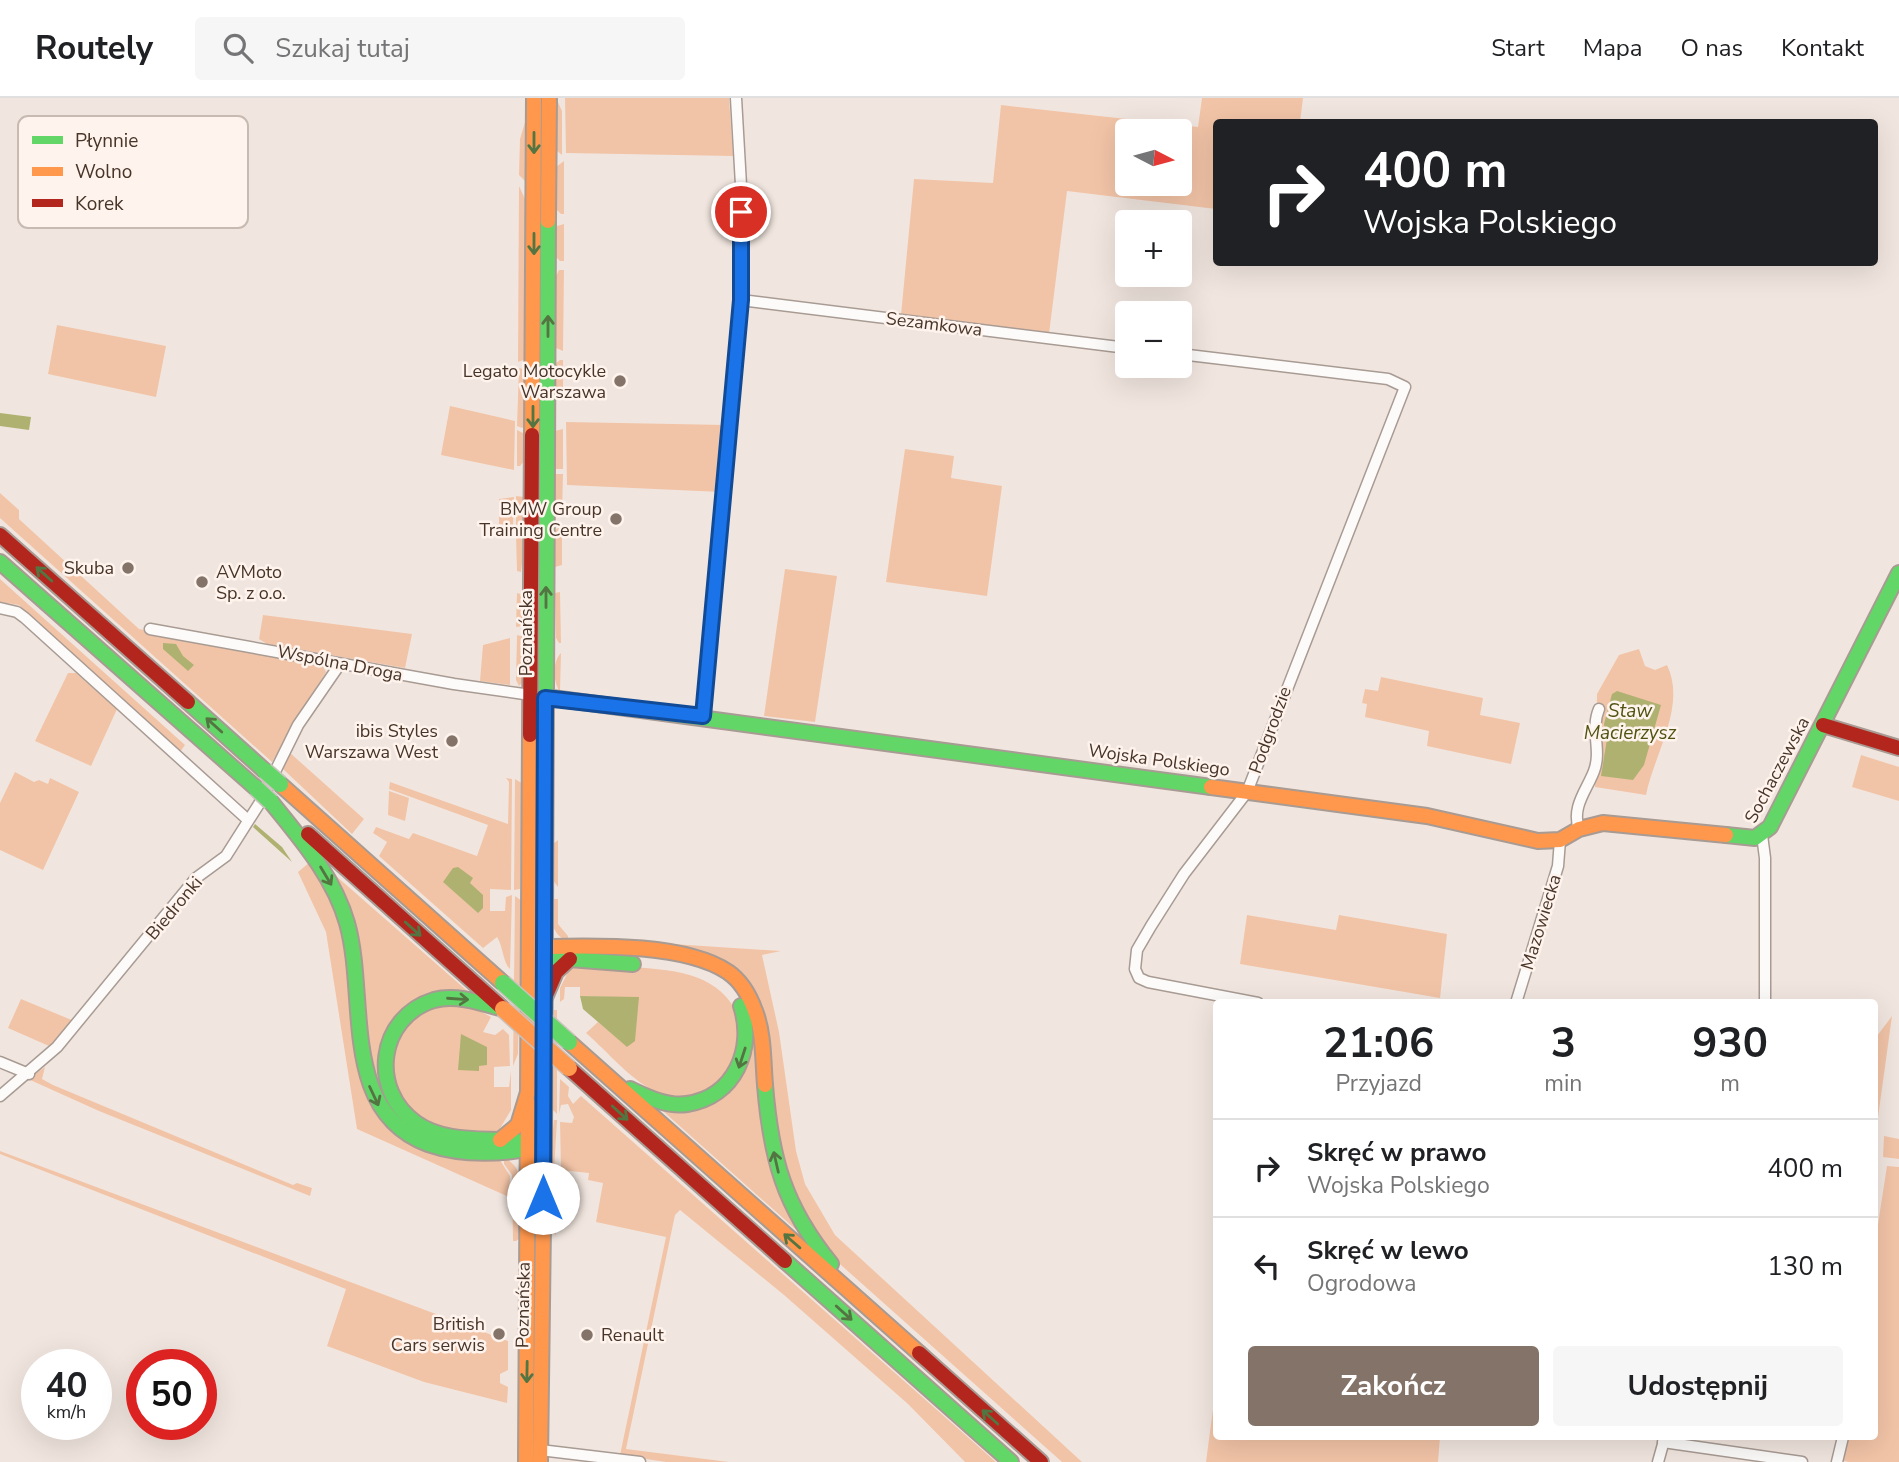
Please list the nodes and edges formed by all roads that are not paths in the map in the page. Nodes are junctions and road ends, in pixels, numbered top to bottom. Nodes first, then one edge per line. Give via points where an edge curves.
1 (534, 98) edge
2 (549, 98) edge
3 (736, 98) edge
4 (741, 300) junction
5 (1115, 347) edge
6 (1192, 355) edge
7 (0, 534) edge
8 (0, 562) edge
9 (1899, 573) edge
10 (0, 608) edge
11 (150, 629) dead end
12 (340, 664) junction
13 (538, 696) junction
14 (1599, 709) dead end
15 (703, 716) junction
16 (1823, 725) junction
17 (1899, 748) edge
18 (1247, 792) junction
19 (271, 802) junction
20 (248, 820) junction
21 (1578, 828) junction
22 (1762, 835) junction
23 (1559, 840) junction
24 (539, 952) junction
25 (570, 959) junction
26 (1237, 999) edge
27 (1517, 999) edge
28 (1765, 999) edge
29 (544, 1000) junction
30 (503, 1009) junction
31 (0, 1062) edge
32 (29, 1074) junction
33 (617, 1084) junction
34 (528, 1092) junction
35 (0, 1096) edge
36 (500, 1140) junction
37 (533, 1146) junction
38 (862, 1302) junction
39 (1664, 1440) edge
40 (1670, 1440) edge
41 (1842, 1440) edge
42 (540, 1456) edge
43 (526, 1462) edge
44 (640, 1462) edge
45 (1011, 1462) edge
46 (1041, 1462) edge
47 (1657, 1462) edge
48 (1802, 1462) edge
49 (1837, 1462) edge

1 -> 13 main road, Poznańska
13 -> 2 main road, Poznańska
3 - 4 street
4 - 5 street, Sezamkowa
4 - 15 street
6 - 18 street, Podgrodzie via 1388,379 1405,387
33 -> 7 main road, bridge
8 - 19 main road, bridge
9 - 16 main road, Sochaczewska
10 - 20 street via 25,618
11 - 12 street, Wspólna Droga
12 - 13 street, Wspólna Droga
12 - 20 street, Biedronki via 298,725
13 - 15 main road, Wojska Polskiego
13 - 24 main road, Poznańska
14 - 21 street via 1594,730 1598,746 1595,769 1578,805
15 - 18 main road, Wojska Polskiego
16 - 17 main road
16 - 22 main road, Sochaczewska
18 - 23 main road, Wojska Polskiego via 1427,816 1538,841
18 - 26 street, Podgrodzie via 1150,926 1137,950 1135,969 1139,978 1148,982
19 -> 30 main road
19 -> 37 main road via 318,863 342,906 354,950 367,1078 386,1117 405,1133 438,1148 468,1152
20 - 32 street, Biedronki via 226,856 196,878 74,1029
21 - 22 main road via 1603,823 1735,837
21 - 23 main road
22 - 28 street, Sochaczewska
23 - 27 street, Mazowiecka via 1558,866
24 - 25 main road
24 - 29 main road, Poznańska
24 - 34 main road, Poznańska
38 -> 24 main road via 788,1201 772,1143 757,1015 735,979 713,965 676,956
25 - 29 main road via 555,972
25 -> 33 main road via 697,971 715,977 743,1009 745,1052 736,1073 716,1094 686,1104 669,1103
29 - 37 main road, Poznańska
36 -> 30 main road via 444,1136 416,1123 392,1098 383,1067 392,1032 414,1008 449,998
30 -> 45 main road, bridge
31 - 32 street
32 - 35 street, Biedronki
38 -> 33 main road
34 - 36 main road via 518,1125
34 - 37 main road, Poznańska
36 - 37 main road
37 - 42 main road, Poznańska
37 -> 43 main road, Poznańska
46 -> 38 main road
39 - 47 street
40 - 48 street
41 - 49 street
42 - 44 street

